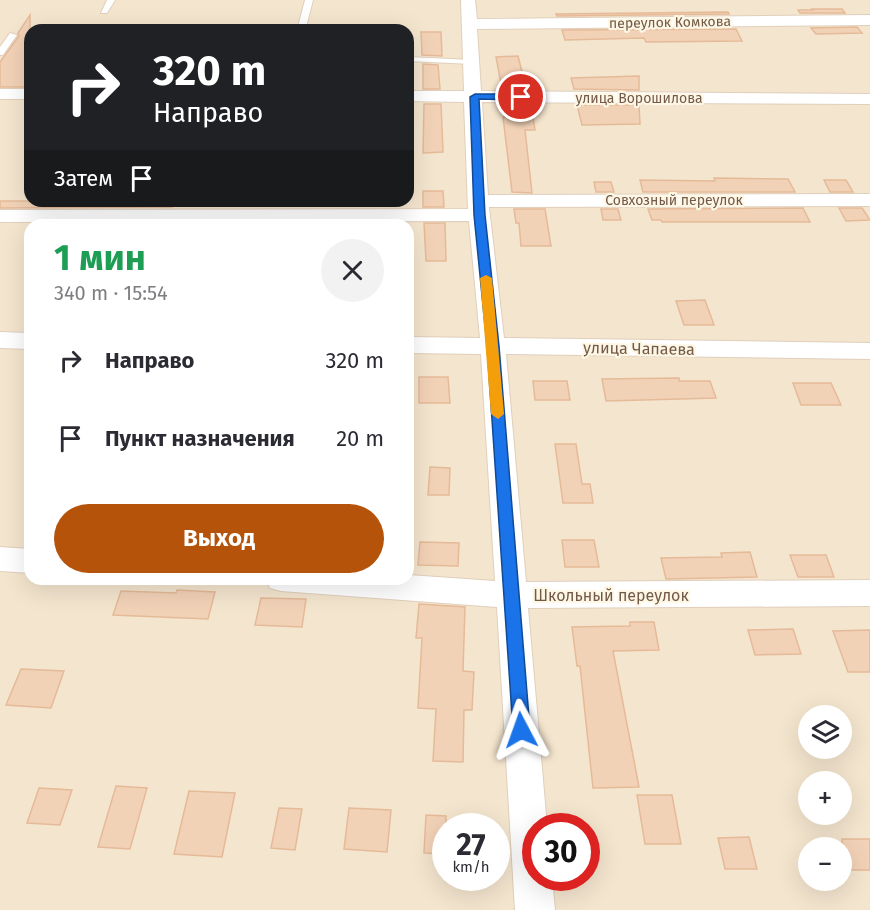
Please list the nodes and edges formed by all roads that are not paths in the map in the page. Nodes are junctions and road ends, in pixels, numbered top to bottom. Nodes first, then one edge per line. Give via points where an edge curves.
1 (111, 0) edge
2 (309, 0) edge
3 (104, 11) dead end
4 (469, 12) edge
5 (870, 20) edge
6 (303, 24) edge
7 (12, 35) dead end
8 (0, 53) edge
9 (414, 59) edge
10 (472, 62) junction
11 (0, 94) edge
12 (24, 94) edge
13 (414, 96) edge
14 (475, 97) junction
15 (870, 99) edge
16 (870, 200) edge
17 (479, 208) junction
18 (0, 216) edge
19 (0, 340) edge
20 (24, 341) edge
21 (414, 345) edge
22 (493, 346) junction
23 (870, 351) edge
24 (0, 559) edge
25 (24, 561) edge
26 (367, 585) edge
27 (870, 593) edge
28 (511, 595) junction
29 (535, 910) edge

1 - 3 lane
2 - 6 lane
4 - 5 street, переулок Комкова
4 - 10 street
7 - 8 lane
9 - 10 lane
10 - 14 street
11 - 12 street
13 - 14 street, улица Ворошилова
14 - 15 street, улица Ворошилова
14 - 17 street
16 - 17 street, Совхозный переулок
17 - 18 street, Совхозный переулок
17 - 22 street
19 - 20 street
21 - 22 street, улица Чапаева
22 - 23 street, улица Чапаева
22 - 28 street
24 - 25 street
26 - 28 street, Школьный переулок
27 - 28 street, Школьный переулок
28 - 29 street

